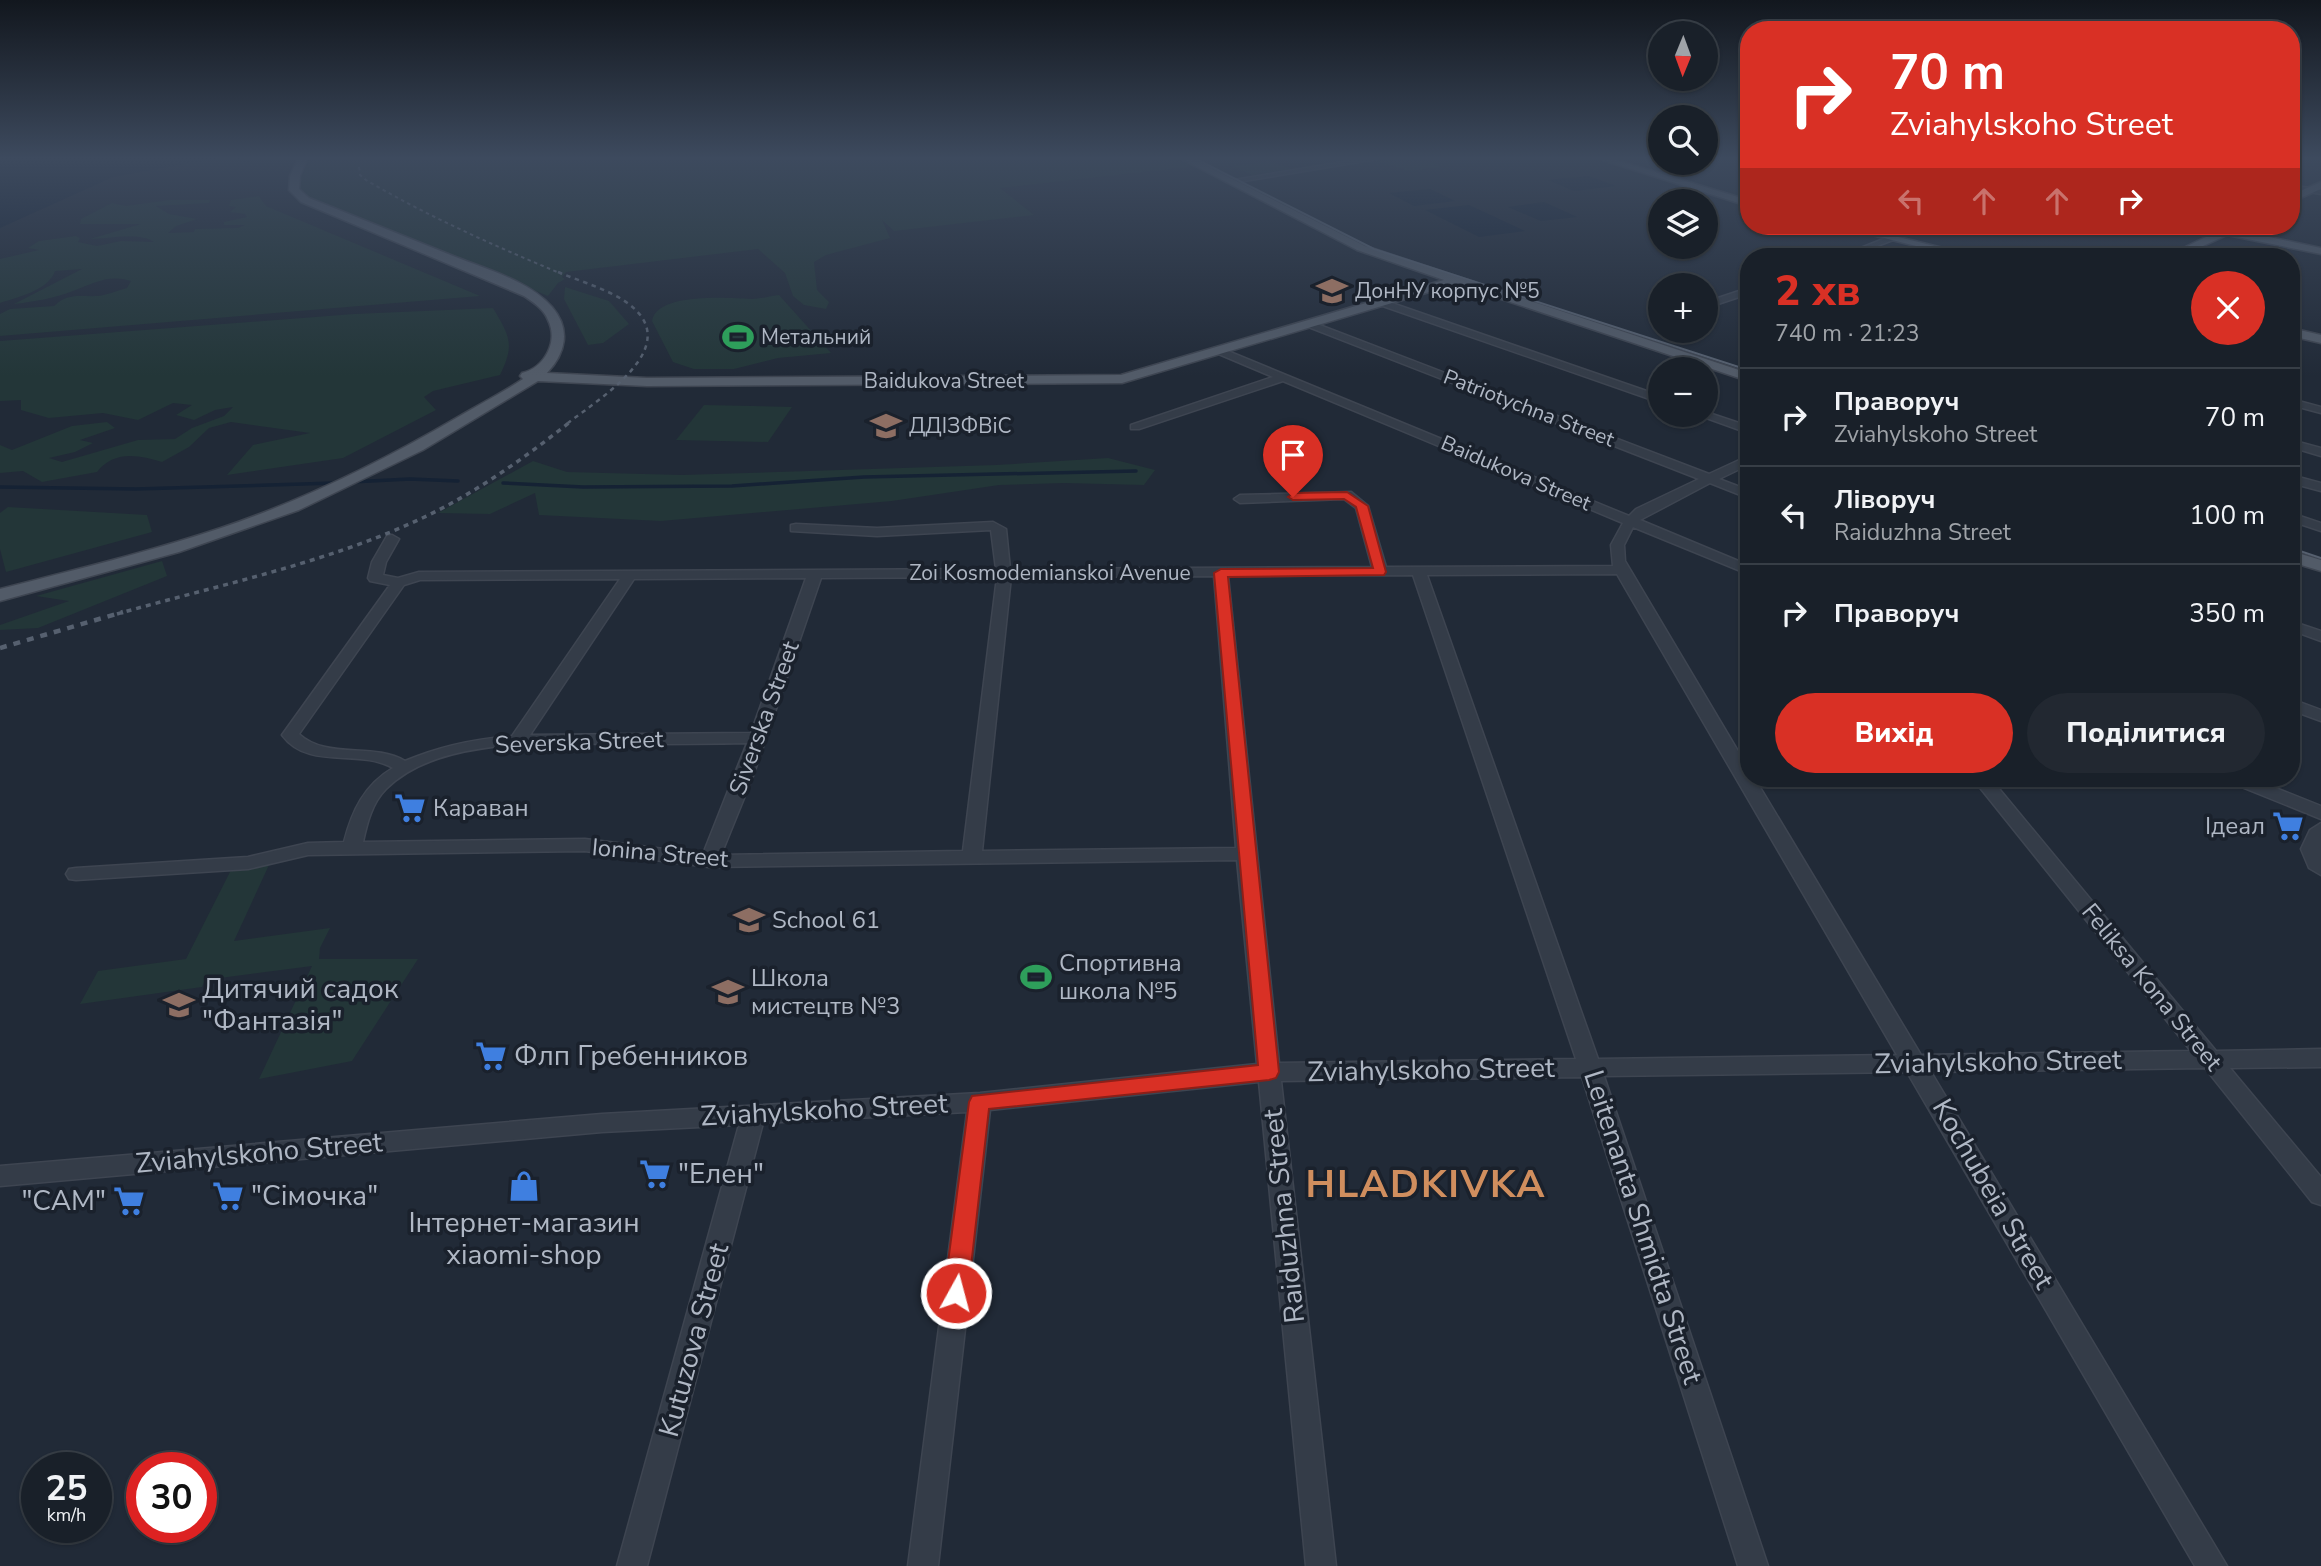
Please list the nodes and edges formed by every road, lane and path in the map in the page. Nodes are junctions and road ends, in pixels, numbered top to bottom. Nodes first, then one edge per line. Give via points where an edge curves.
1 (361, 230) edge
2 (379, 230) edge
3 (1327, 230) edge
4 (1878, 235) edge
5 (2217, 235) edge
6 (2244, 235) edge
7 (1894, 239) junction
8 (1868, 248) edge
9 (1934, 248) edge
10 (2189, 248) edge
11 (2321, 251) edge
12 (1455, 279) junction
13 (1740, 293) edge
14 (1718, 301) edge
15 (1380, 302) junction
16 (540, 321) dead end
17 (1309, 324) junction
18 (2300, 334) edge
19 (2321, 339) edge
20 (1218, 350) junction
21 (540, 355) dead end
22 (1740, 374) edge
23 (1283, 377) junction
24 (523, 380) junction
25 (1648, 395) edge
26 (2300, 404) edge
27 (2321, 410) edge
28 (461, 417) junction
29 (1718, 420) edge
30 (1135, 427) dead end
31 (1740, 427) edge
32 (2300, 446) edge
33 (2321, 452) edge
34 (1740, 464) edge
35 (1709, 478) junction
36 (2300, 482) edge
37 (2321, 488) edge
38 (1740, 491) edge
39 (1240, 499) dead end
40 (2300, 520) edge
41 (1629, 522) junction
42 (2321, 527) edge
43 (796, 528) dead end
44 (392, 540) dead end
45 (2300, 559) edge
46 (2321, 566) edge
47 (1740, 567) edge
48 (1622, 570) junction
49 (1380, 572) junction
50 (1419, 572) junction
51 (1004, 573) junction
52 (1221, 573) junction
53 (815, 574) junction
54 (630, 575) junction
55 (399, 582) junction
56 (0, 586) edge
57 (0, 595) edge
58 (2300, 628) edge
59 (2321, 636) edge
60 (2300, 708) edge
61 (2321, 716) edge
62 (758, 738) junction
63 (518, 740) junction
64 (1740, 767) edge
65 (405, 768) junction
66 (1752, 787) edge
67 (1989, 787) edge
68 (2258, 787) edge
69 (2321, 813) edge
70 (2321, 829) edge
71 (352, 848) junction
72 (1246, 854) junction
73 (972, 858) junction
74 (709, 861) junction
75 (2321, 869) edge
76 (76, 874) dead end
77 (2321, 1058) edge
78 (2211, 1059) junction
79 (1917, 1063) junction
80 (1591, 1068) junction
81 (1269, 1072) junction
82 (980, 1102) junction
83 (754, 1114) junction
84 (0, 1176) edge
85 (2321, 1195) edge
86 (632, 1566) edge
87 (923, 1566) edge
88 (1321, 1566) edge
89 (1753, 1566) edge
90 (2212, 1566) edge

1 - 16 main road via 495,285 523,301
2 - 24 main road via 523,289 547,306 555,319 554,354
3 - 12 main road via 1362,248
4 - 7 main road
5 - 10 main road
6 - 11 main road
7 - 8 street
7 - 9 main road
12 - 15 main road, Baidukova Street
12 - 22 main road
13 - 14 street
15 - 17 main road, Baidukova Street
15 - 25 street
17 - 20 main road, Baidukova Street
17 - 35 street, Patriotychna Street
18 - 19 main road
20 - 23 street, Baidukova Street
20 - 24 main road, Baidukova Street via 1122,379 750,382 627,388
21 - 24 main road
23 - 30 street
23 - 41 street, Baidukova Street
24 - 28 main road
26 - 27 street
28 - 56 main road via 272,508 178,539
28 - 57 main road via 314,499 187,545
29 - 31 street
32 - 33 street
34 - 35 street
35 - 38 street, Patriotychna Street
35 - 41 street
36 - 37 street
39 - 49 street via 1347,495 1362,506
40 - 42 street
41 - 47 street, Baidukova Street
41 - 48 street via 1615,557
43 - 51 street via 877,532 993,526 1002,534
44 - 55 street via 375,578
45 - 46 main road
48 - 50 street, Zoi Kosmodemianskoi Avenue
48 - 64 street, Kochubeia Street
49 - 50 street, Zoi Kosmodemianskoi Avenue
49 - 52 street, Zoi Kosmodemianskoi Avenue
50 - 80 street, Leitenanta Shmidta Street
51 - 52 street, Zoi Kosmodemianskoi Avenue
51 - 53 street, Zoi Kosmodemianskoi Avenue
51 - 73 street
52 - 72 street, Raiduzhna Street
53 - 54 street, Zoi Kosmodemianskoi Avenue
53 - 62 street, Siverska Street
54 - 55 street, Zoi Kosmodemianskoi Avenue via 419,576
54 - 63 street
55 - 65 street via 290,735 297,744 321,751 376,755
58 - 59 street
60 - 61 street
62 - 63 street, Severska Street
62 - 74 street, Siverska Street
63 - 65 street, Severska Street via 463,748
65 - 71 street, Severska Street via 386,780 360,812
66 - 79 street, Kochubeia Street
67 - 78 street, Feliksa Kona Street
68 - 69 street
70 - 75 street via 2309,849
71 - 74 street, Ionina Street via 585,845
71 - 76 street, Ionina Street via 308,849 248,863
72 - 73 street, Ionina Street
72 - 81 street, Raiduzhna Street
73 - 74 street, Ionina Street
77 - 78 street, Zviahylskoho Street
78 - 79 street, Zviahylskoho Street
78 - 85 street, Feliksa Kona Street
79 - 80 street, Zviahylskoho Street
79 - 90 street, Kochubeia Street
80 - 81 street, Zviahylskoho Street
80 - 89 street, Leitenanta Shmidta Street
81 - 82 street, Zviahylskoho Street
81 - 88 street, Raiduzhna Street
82 - 83 street, Zviahylskoho Street
82 - 87 street
83 - 84 street, Zviahylskoho Street via 589,1124
83 - 86 street, Kutuzova Street

